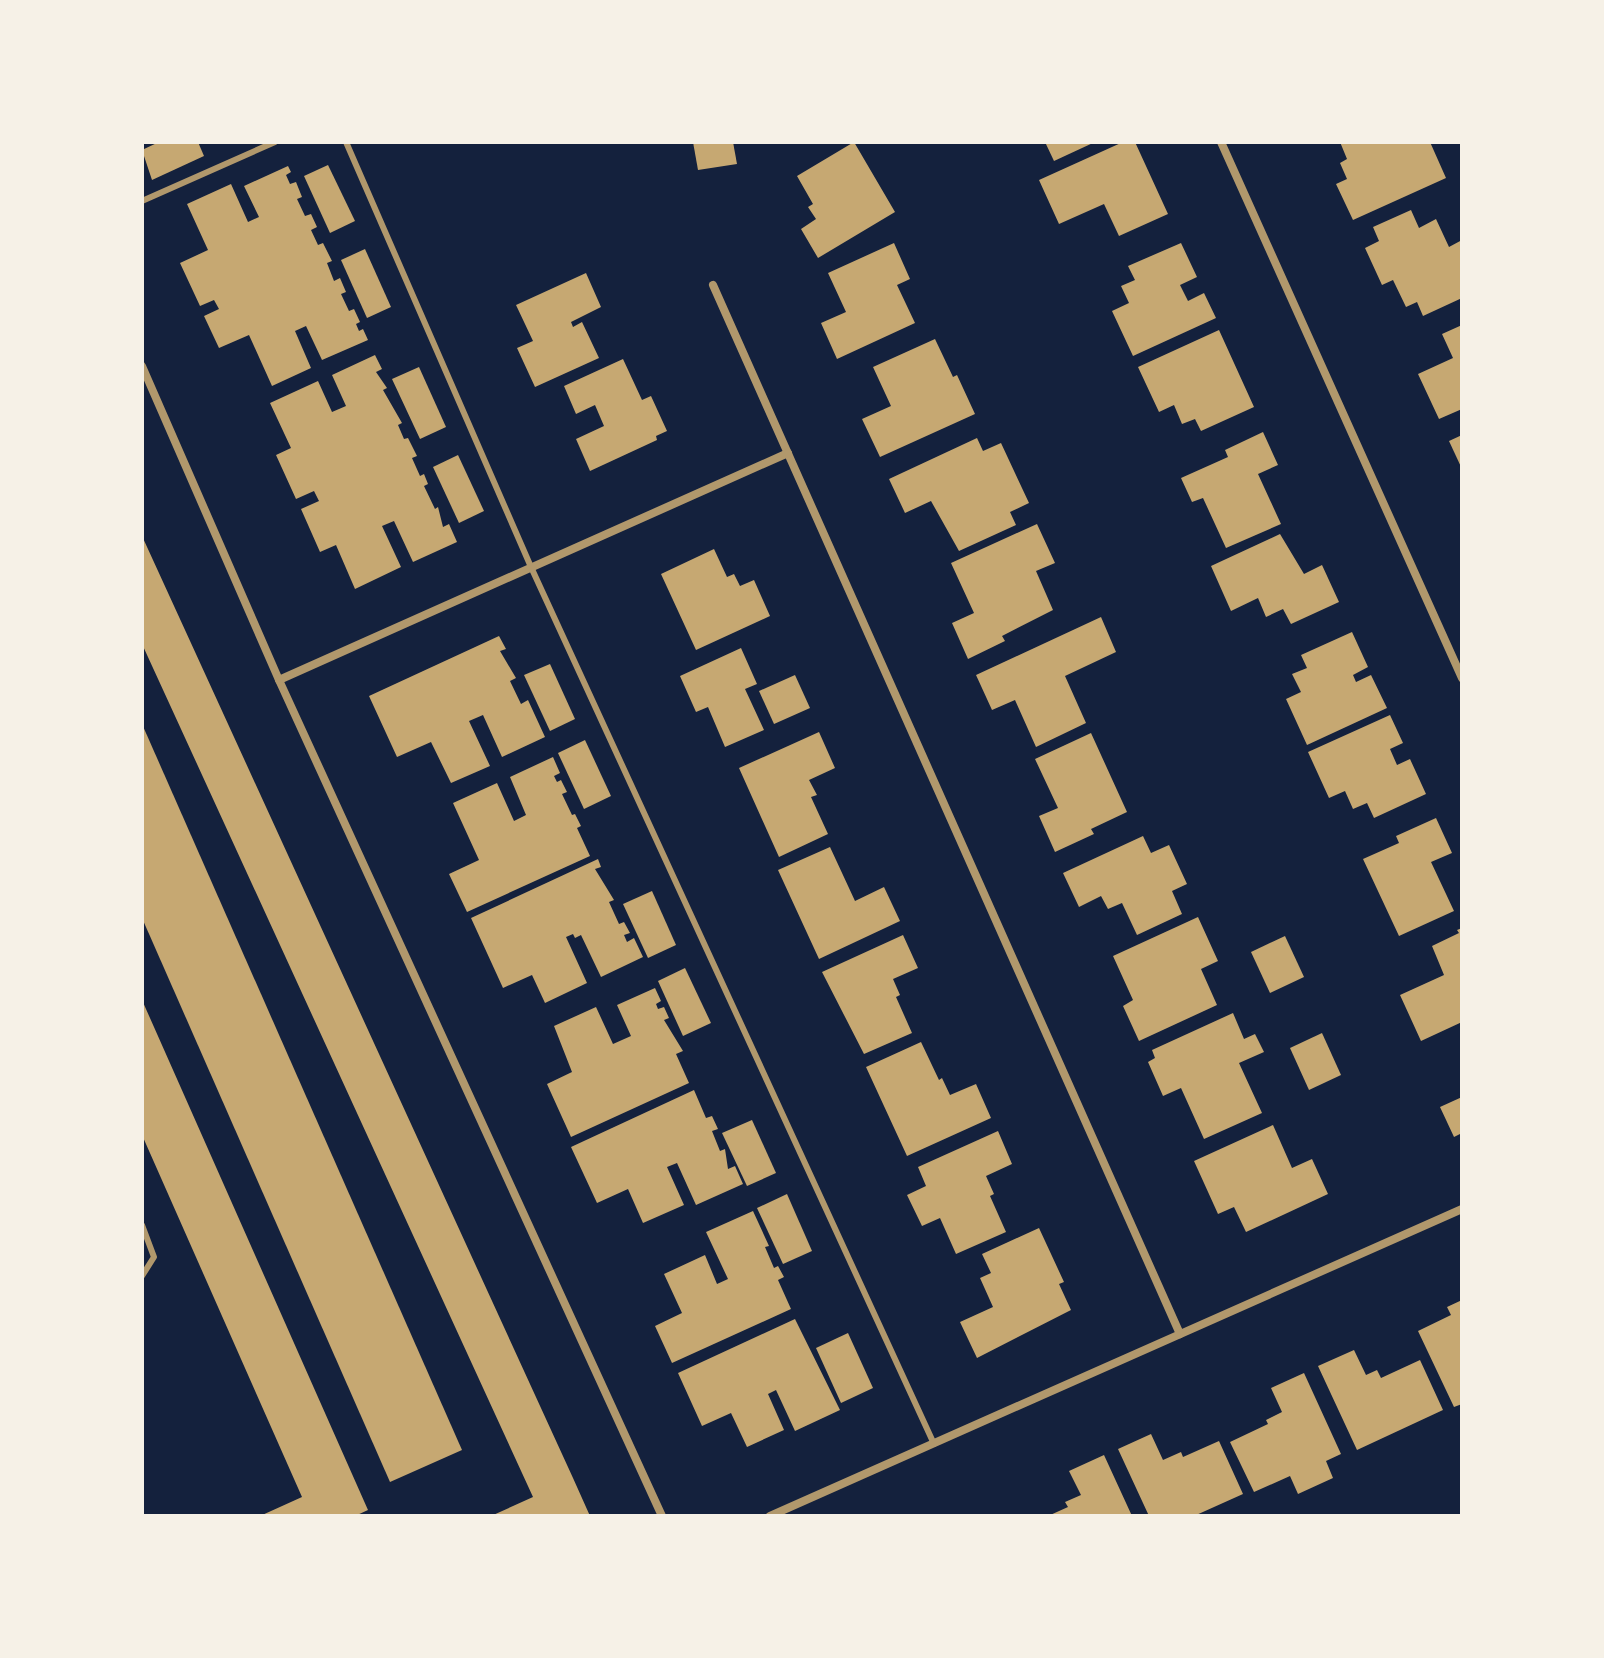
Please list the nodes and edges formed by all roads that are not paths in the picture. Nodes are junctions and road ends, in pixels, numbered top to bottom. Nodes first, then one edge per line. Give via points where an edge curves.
1 (275, 142) edge
2 (346, 142) edge
3 (1221, 142) edge
4 (142, 201) edge
5 (713, 285) dead end
6 (142, 366) edge
7 (788, 453) junction
8 (531, 567) junction
9 (1462, 678) edge
10 (279, 680) junction
11 (1462, 1209) edge
12 (142, 1225) edge
13 (142, 1276) edge
14 (1180, 1334) junction
15 (934, 1444) junction
16 (662, 1516) edge
17 (770, 1516) edge

1 - 4 lane
2 - 8 lane
3 - 9 street
5 - 7 street
6 - 10 street
7 - 8 street
7 - 14 street
8 - 10 street
8 - 15 lane
10 - 16 street
11 - 14 street
12 - 13 lane via 154,1257
14 - 15 street
15 - 17 street

